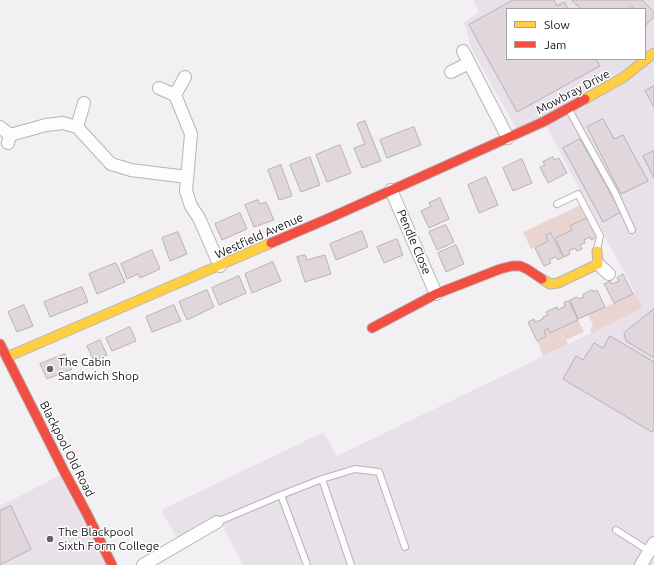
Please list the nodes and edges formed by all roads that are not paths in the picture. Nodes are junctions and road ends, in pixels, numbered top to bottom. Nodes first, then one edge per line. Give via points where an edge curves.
1 (463, 51) dead end
2 (654, 53) edge
3 (646, 59) edge
4 (645, 60) edge
5 (469, 63) junction
6 (451, 72) dead end
7 (185, 77) dead end
8 (159, 88) dead end
9 (175, 95) junction
10 (84, 102) dead end
11 (568, 109) junction
12 (0, 127) edge
13 (77, 127) junction
14 (519, 132) joint
15 (508, 138) junction
16 (187, 177) junction
17 (391, 190) junction
18 (557, 204) dead end
19 (632, 230) dead end
20 (597, 252) joint
21 (598, 264) junction
22 (220, 266) junction
23 (609, 274) dead end
24 (436, 294) junction
25 (372, 328) dead end
26 (0, 344) edge
27 (7, 357) junction
28 (322, 479) junction
29 (281, 495) junction
30 (217, 522) joint
31 (616, 530) dead end
32 (652, 547) edge
33 (405, 548) dead end
34 (112, 565) edge
35 (143, 565) edge
36 (307, 565) edge
37 (351, 565) edge
38 (641, 565) edge

1 - 5 street
2 - 3 street, Mowbray Drive
4 - 11 street, Mowbray Drive via 624,77
5 - 6 street
5 - 15 street
7 - 9 street
8 - 9 street
9 - 16 street via 191,134
10 - 13 street
11 - 14 street, Mowbray Drive
11 - 19 lane via 615,193
12 - 13 street via 9,139 46,125 63,123
13 - 16 street via 111,164 131,170
14 - 15 street, Westfield Avenue
15 - 17 street, Westfield Avenue
16 - 22 street via 186,191 191,206
17 - 22 street, Westfield Avenue
17 - 24 street, Pendle Close
18 - 20 lane via 578,194 600,236
20 - 21 street
21 - 23 street
21 - 24 street via 553,284 528,269 512,266
22 - 27 street, Westfield Avenue
24 - 25 street
26 - 27 street, Blackpool Old Road
27 - 34 street, Blackpool Old Road
28 - 29 lane
28 - 33 lane via 355,469 378,472
28 - 37 lane
29 - 30 lane
29 - 36 lane
30 - 35 street
31 - 32 lane
32 - 38 street

